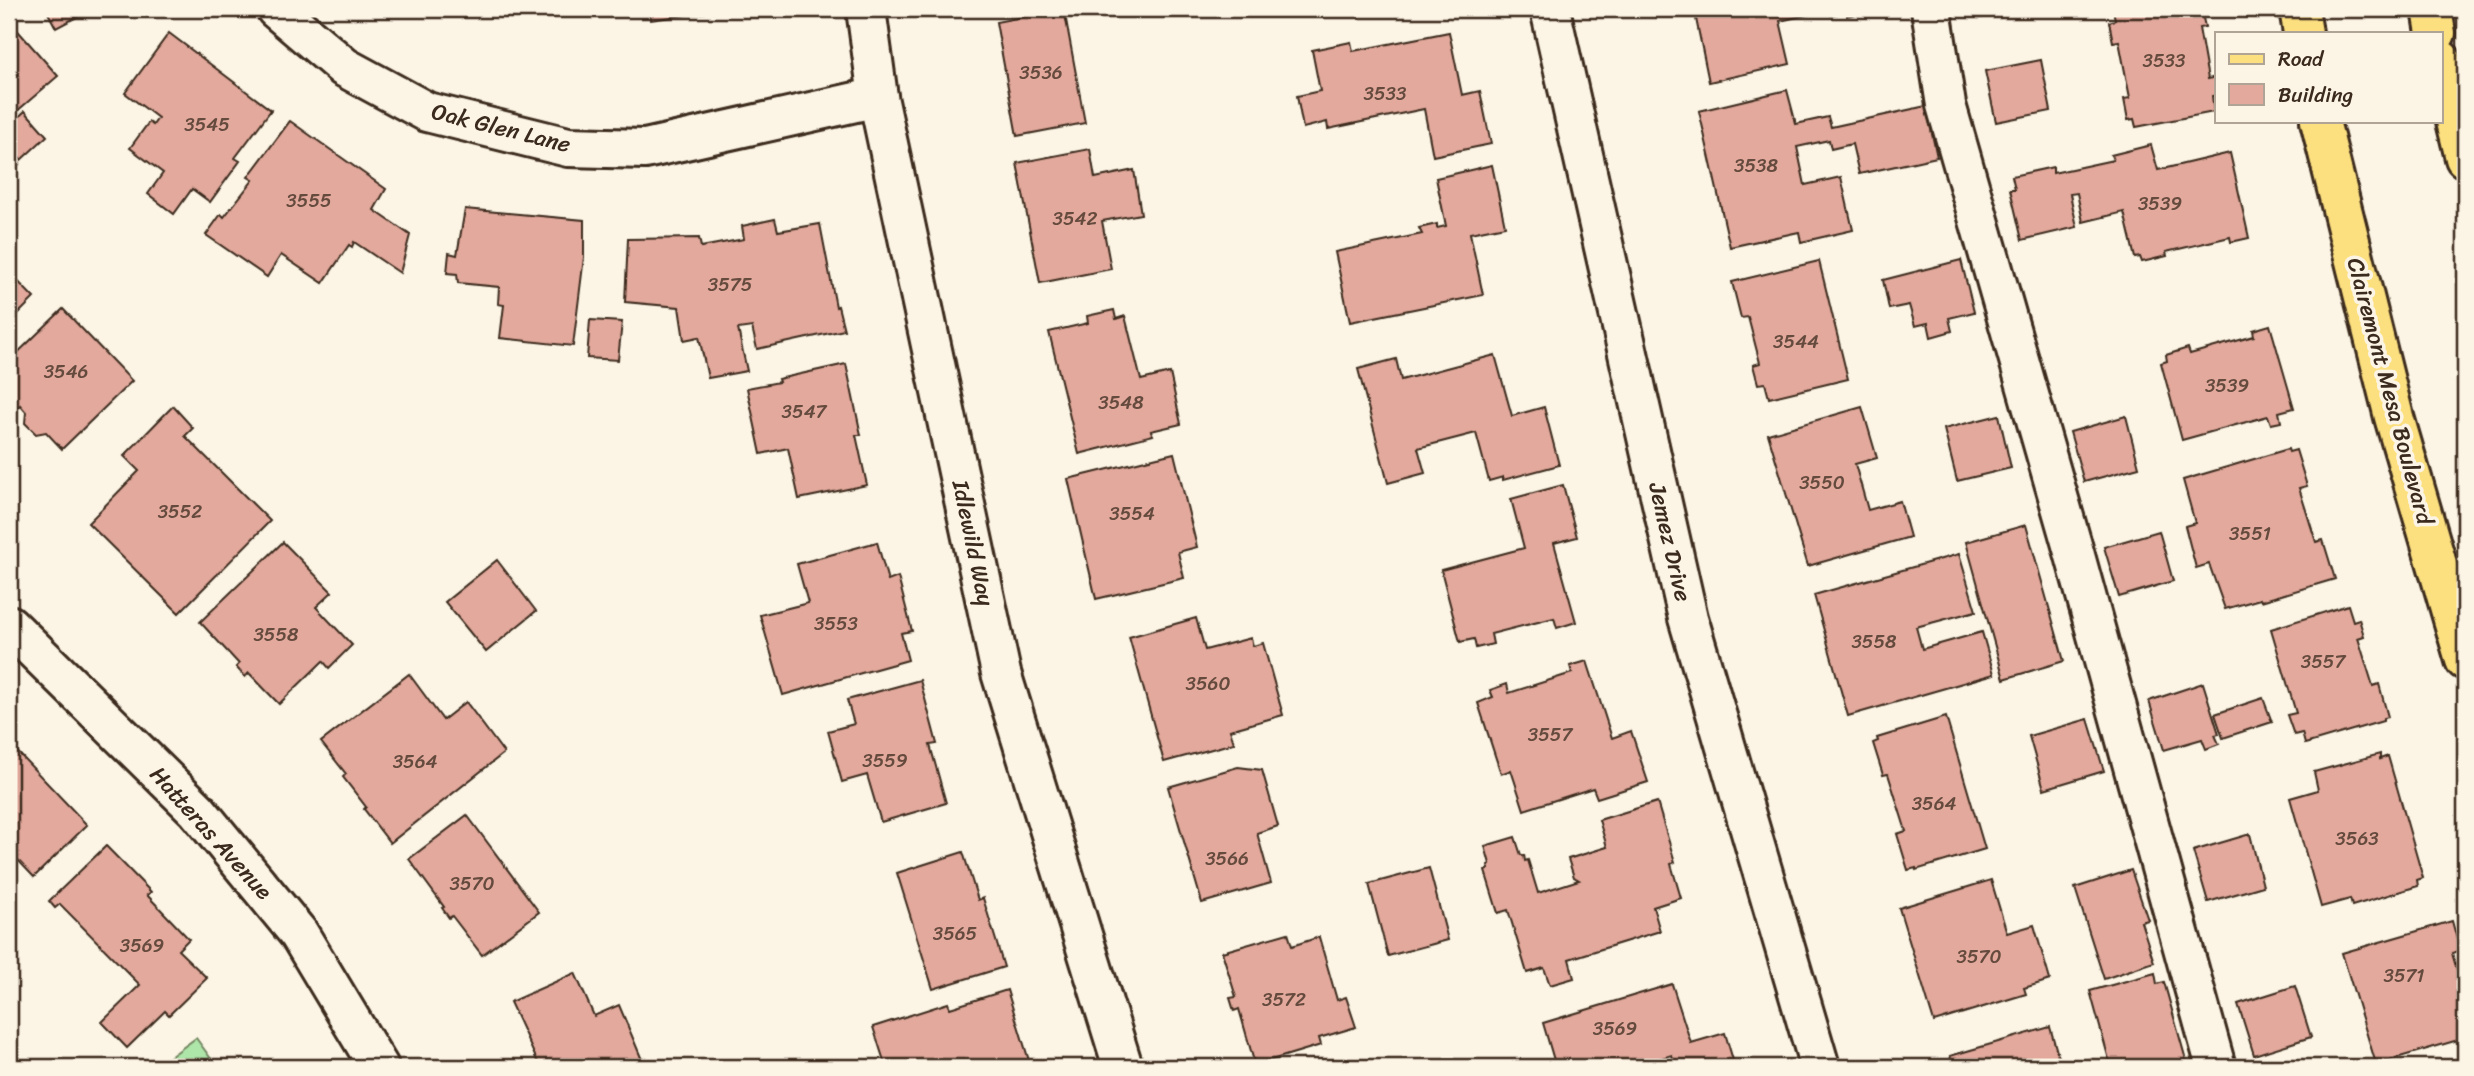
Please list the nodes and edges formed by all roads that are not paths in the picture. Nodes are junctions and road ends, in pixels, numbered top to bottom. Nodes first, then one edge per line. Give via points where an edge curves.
1 (276, 9) edge
2 (866, 9) edge
3 (1550, 9) edge
4 (1931, 9) edge
5 (2299, 9) edge
6 (2432, 9) edge
7 (2303, 32) edge
8 (2436, 32) edge
9 (2442, 64) edge
10 (878, 97) junction
11 (2320, 122) edge
12 (2465, 159) edge
13 (9, 625) edge
14 (2465, 660) edge
15 (379, 1067) edge
16 (1123, 1067) edge
17 (1820, 1067) edge
18 (2217, 1067) edge

1 - 10 street, Oak Glen Lane via 344,67 427,112 568,147 645,149
2 - 10 street, Idlewild Way
3 - 17 street, Jemez Drive via 1688,618
4 - 18 street via 1946,105
5 - 7 main road
6 - 8 main road
9 - 12 main road
10 - 16 street, Idlewild Way via 1001,673
11 - 14 main road, Clairemont Mesa Boulevard via 2394,417
13 - 15 street, Hatteras Avenue via 197,810 299,933

